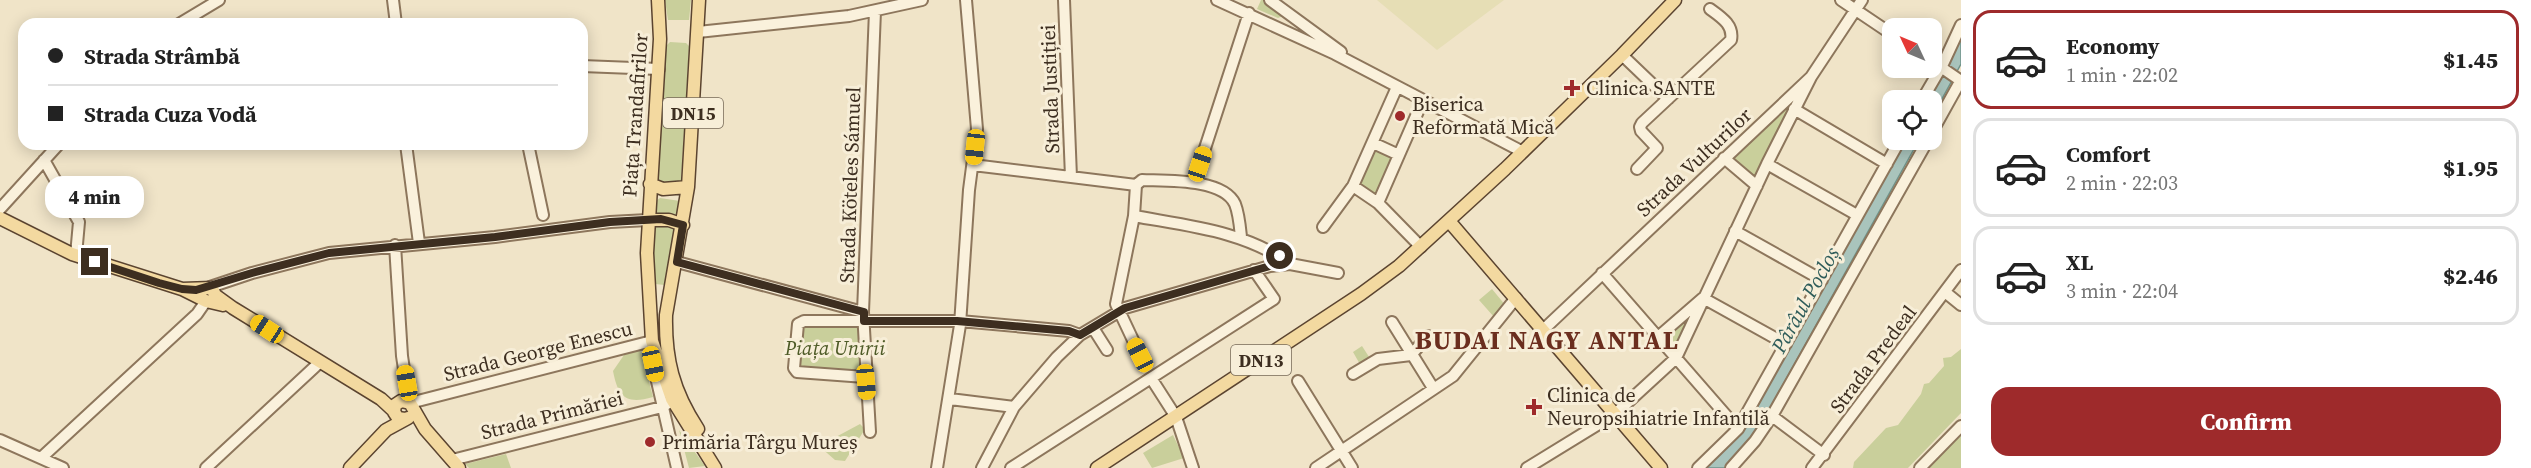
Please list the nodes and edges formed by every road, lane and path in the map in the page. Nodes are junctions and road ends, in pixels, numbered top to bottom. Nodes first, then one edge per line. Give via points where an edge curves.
1 (219, 0) edge
2 (393, 0) edge
3 (658, 0) edge
4 (699, 0) edge
5 (922, 0) edge
6 (966, 0) edge
7 (1065, 0) edge
8 (1218, 0) edge
9 (1270, 0) edge
10 (1674, 0) edge
11 (1841, 0) edge
12 (1859, 5) edge
13 (1710, 9) dead end
14 (875, 11) junction
15 (1249, 13) junction
16 (1288, 14) junction
17 (189, 18) edge
18 (395, 18) edge
19 (1882, 25) edge
20 (1961, 25) edge
21 (1279, 26) junction
22 (698, 32) junction
23 (1623, 55) junction
24 (1942, 55) edge
25 (588, 66) edge
26 (1942, 68) edge
27 (659, 69) junction
28 (1367, 72) junction
29 (1811, 77) junction
30 (1961, 80) edge
31 (1397, 87) junction
32 (1668, 99) junction
33 (1424, 100) junction
34 (1794, 109) junction
35 (1942, 114) edge
36 (1373, 143) junction
37 (53, 150) edge
38 (407, 150) edge
39 (529, 150) edge
40 (1895, 150) edge
41 (1922, 150) edge
42 (1523, 152) junction
43 (1399, 155) junction
44 (1724, 158) junction
45 (44, 160) junction
46 (1767, 164) junction
47 (1887, 164) junction
48 (973, 165) junction
49 (1636, 169) dead end
50 (1071, 177) junction
51 (1194, 182) junction
52 (650, 184) junction
53 (1136, 185) junction
54 (1353, 186) junction
55 (1757, 186) junction
56 (688, 187) junction
57 (1378, 203) junction
58 (0, 209) edge
59 (1857, 215) junction
60 (1134, 216) junction
61 (0, 218) edge
62 (543, 220) junction
63 (648, 220) junction
64 (1449, 222) junction
65 (683, 225) junction
66 (1323, 227) dead end
67 (1735, 231) junction
68 (1241, 237) junction
69 (418, 243) junction
70 (395, 245) junction
71 (1421, 247) junction
72 (1270, 249) junction
73 (76, 255) junction
74 (677, 262) junction
75 (1290, 264) junction
76 (1270, 266) junction
77 (1254, 270) junction
78 (1961, 270) edge
79 (1338, 273) dead end
80 (1602, 273) junction
81 (1822, 280) junction
82 (648, 292) junction
83 (1945, 292) junction
84 (671, 293) junction
85 (209, 295) junction
86 (1516, 298) junction
87 (1703, 298) junction
88 (1961, 305) edge
89 (1118, 311) junction
90 (864, 317) junction
91 (960, 321) junction
92 (1392, 322) dead end
93 (1093, 328) junction
94 (1543, 330) junction
95 (1080, 335) junction
96 (1428, 336) dead end
97 (1658, 337) junction
98 (652, 341) junction
99 (1785, 344) junction
100 (1107, 350) dead end
101 (1140, 355) dead end
102 (1412, 355) junction
103 (1676, 358) junction
104 (667, 359) junction
105 (319, 363) junction
106 (1353, 374) dead end
107 (866, 377) junction
108 (1151, 378) junction
109 (1298, 381) dead end
110 (1433, 388) junction
111 (670, 398) junction
112 (950, 399) junction
113 (1014, 407) junction
114 (404, 409) junction
115 (1615, 414) junction
116 (1772, 416) junction
117 (1176, 417) junction
118 (1961, 426) edge
119 (1738, 429) junction
120 (870, 432) dead end
121 (0, 440) edge
122 (1341, 451) junction
123 (1824, 455) junction
124 (41, 458) junction
125 (455, 464) edge
126 (1533, 467) edge
127 (63, 468) edge
128 (206, 468) edge
129 (351, 468) edge
130 (677, 468) edge
131 (715, 468) edge
132 (723, 468) edge
133 (937, 468) edge
134 (982, 468) edge
135 (1011, 468) edge
136 (1097, 468) edge
137 (1193, 468) edge
138 (1316, 468) edge
139 (1352, 468) edge
140 (1661, 468) edge
141 (1698, 468) edge
142 (1731, 468) edge
143 (1812, 468) edge
144 (1920, 468) edge

1 - 17 street
2 - 18 street
3 - 27 main road, Piața Trandafirilor / DN15
4 - 22 main road, DN15
5 - 14 street
6 - 48 street via 977,129
7 - 50 street, Strada Justiției
8 - 15 street
9 - 16 street
10 - 23 main road, DN13
11 - 12 street
12 - 19 street
12 - 29 street, Strada Vulturilor
13 - 32 street via 1730,27 1731,40
14 - 22 street
14 - 90 street, Strada Köteles Sámuel
15 - 21 street
15 - 51 street
16 - 21 street via 1286,23
16 - 28 street
20 - 24 street
21 - 28 street
22 - 56 main road, DN15
23 - 32 street
23 - 42 main road, DN13
25 - 27 street
26 - 30 street
27 - 52 main road, Piața Trandafirilor / DN15
28 - 31 street
29 - 34 street
29 - 44 street, Strada Vulturilor
30 - 35 street
31 - 33 street
31 - 36 street
32 - 49 street via 1640,127 1657,148
33 - 42 street
33 - 43 street
34 - 46 street
34 - 47 street
36 - 43 street
36 - 54 street
37 - 45 street
38 - 69 street
39 - 62 street
40 - 47 street
41 - 116 street
42 - 64 main road, DN13
43 - 57 street
44 - 55 street
44 - 80 street, Strada Vulturilor
45 - 58 street
45 - 73 street via 79,222
46 - 55 street
46 - 59 street
47 - 59 street
48 - 50 street
48 - 91 street
50 - 53 street
51 - 53 street via 1142,180
51 - 68 street via 1229,196 1235,204
52 - 56 main road via 663,189
52 - 63 main road, Piața Trandafirilor / DN15
53 - 60 street
54 - 57 street
54 - 66 street
55 - 67 street
56 - 65 main road, DN15
57 - 71 street
59 - 81 street
60 - 68 street
60 - 89 street via 1116,303
61 - 73 main road
62 - 63 street
62 - 69 street
63 - 65 main road
63 - 82 main road, Piața Trandafirilor / DN15
64 - 71 main road, DN13
64 - 86 main road
65 - 74 main road, DN15
67 - 81 street
67 - 87 street
68 - 72 street
69 - 70 street
70 - 85 street via 329,253 232,278
70 - 114 street via 407,386
71 - 117 main road, DN13 via 1370,288
72 - 75 street
72 - 76 street
73 - 85 main road
74 - 84 main road, DN15
74 - 90 street
75 - 76 street
75 - 79 street
76 - 77 street
77 - 89 street
77 - 108 street via 1274,298
78 - 83 street, Strada Predeal
80 - 94 street, Strada Vulturilor
80 - 97 street
81 - 99 street
82 - 84 main road via 658,297
82 - 98 main road, Piața Trandafirilor / DN15
83 - 88 street
83 - 123 street, Strada Predeal
84 - 104 main road, DN15 via 666,315
85 - 105 main road
85 - 124 street via 197,314
86 - 94 main road
86 - 110 street via 1462,367
87 - 97 street
87 - 99 street
87 - 103 street
89 - 93 street
89 - 101 street
90 - 91 street
90 - 107 street, Strada Köteles Sámuel
90 - 107 street via 800,322 794,368 799,373
91 - 95 street
91 - 112 street
92 - 102 street
93 - 95 street
93 - 100 street
94 - 115 main road
95 - 113 street
96 - 102 street
97 - 103 street
98 - 104 street, Strada George Enescu
98 - 111 main road, Piața Trandafirilor
98 - 114 street, Strada George Enescu
99 - 119 street
102 - 106 street via 1378,359
102 - 110 street
103 - 115 street
103 - 119 street
104 - 111 main road, DN15
105 - 114 main road
105 - 128 street
107 - 120 street, Strada Köteles Sámuel
108 - 117 street
108 - 135 street
109 - 122 street
110 - 122 street
111 - 125 street, Strada Primăriei
111 - 130 street
111 - 131 main road
111 - 132 main road, DN15 via 693,421
112 - 113 street
112 - 133 street
113 - 134 street
114 - 125 main road
114 - 129 main road
115 - 126 street
115 - 140 main road
116 - 123 street
116 - 142 street
117 - 136 main road, DN13
117 - 137 street
118 - 144 street
119 - 141 street
121 - 124 street
122 - 138 street
122 - 139 street
123 - 143 street, Strada Predeal
124 - 127 street

